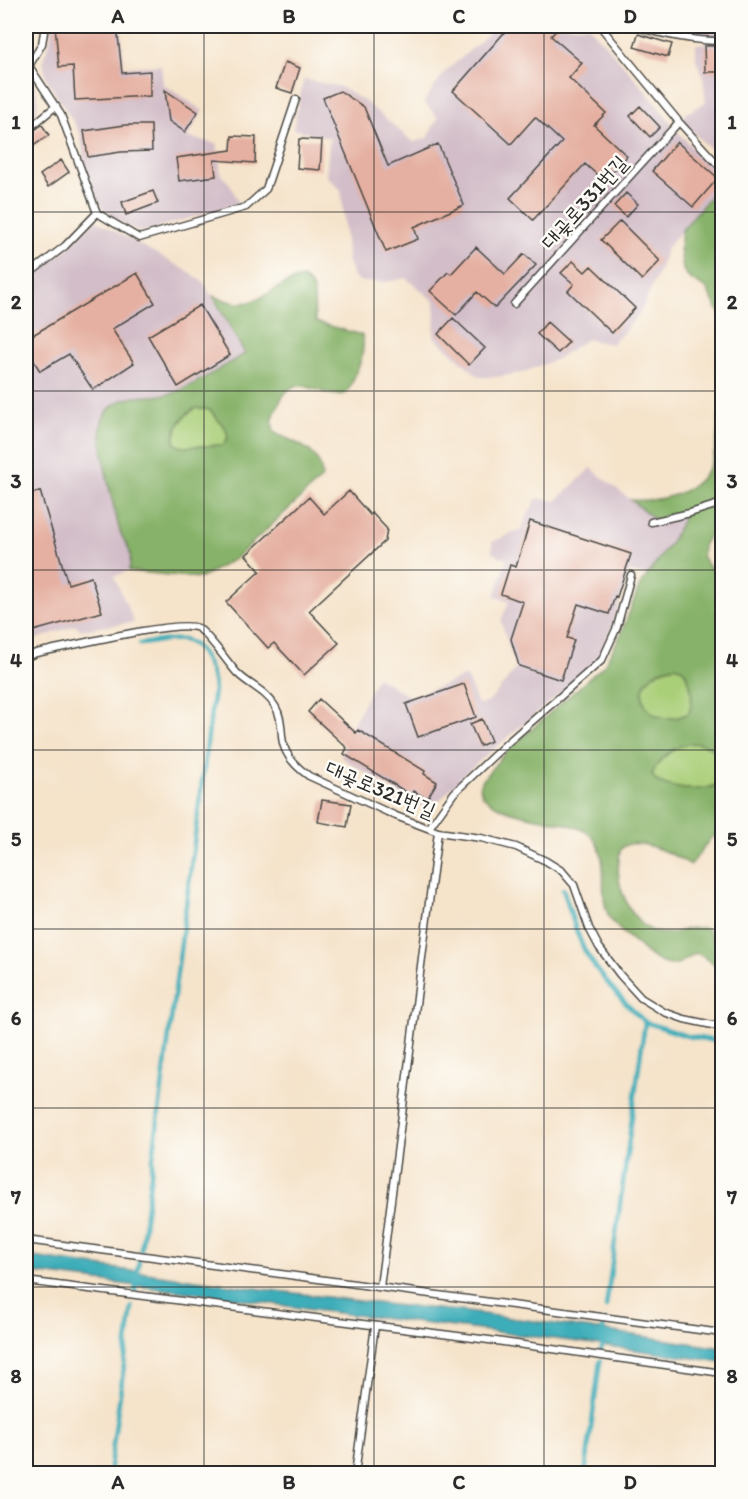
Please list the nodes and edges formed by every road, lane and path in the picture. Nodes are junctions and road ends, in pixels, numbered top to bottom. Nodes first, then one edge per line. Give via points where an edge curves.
1 (45, 26) edge
2 (600, 26) edge
3 (634, 26) edge
4 (723, 41) edge
5 (27, 64) edge
6 (296, 99) dead end
7 (56, 106) junction
8 (679, 122) junction
9 (26, 131) edge
10 (723, 169) edge
11 (97, 213) junction
12 (26, 276) edge
13 (514, 304) dead end
14 (723, 503) edge
15 (651, 522) dead end
16 (631, 575) dead end
17 (26, 657) edge
18 (429, 828) junction
19 (438, 832) junction
20 (723, 1027) edge
21 (26, 1239) edge
22 (26, 1281) edge
23 (380, 1287) junction
24 (375, 1326) junction
25 (723, 1333) edge
26 (723, 1373) edge
27 (355, 1473) edge

1 - 5 lane via 42,44
2 - 8 lane
3 - 4 lane via 672,37
5 - 7 lane
6 - 11 lane via 266,189 246,207 138,238
7 - 9 lane
7 - 11 lane
8 - 10 lane
8 - 13 lane, 대곶로331번길
11 - 12 lane via 65,246
14 - 15 lane
16 - 18 lane via 617,627 602,660 454,793
17 - 18 lane, 대곶로321번길 via 165,627 199,629 240,676 273,702 279,713 285,748 297,768
18 - 19 lane, 대곶로321번길
19 - 20 lane, 대곶로321번길 via 516,847 562,871 574,885 599,946 641,998 664,1012
19 - 23 lane
21 - 23 lane
22 - 24 lane
23 - 25 lane
24 - 26 lane
24 - 27 lane

